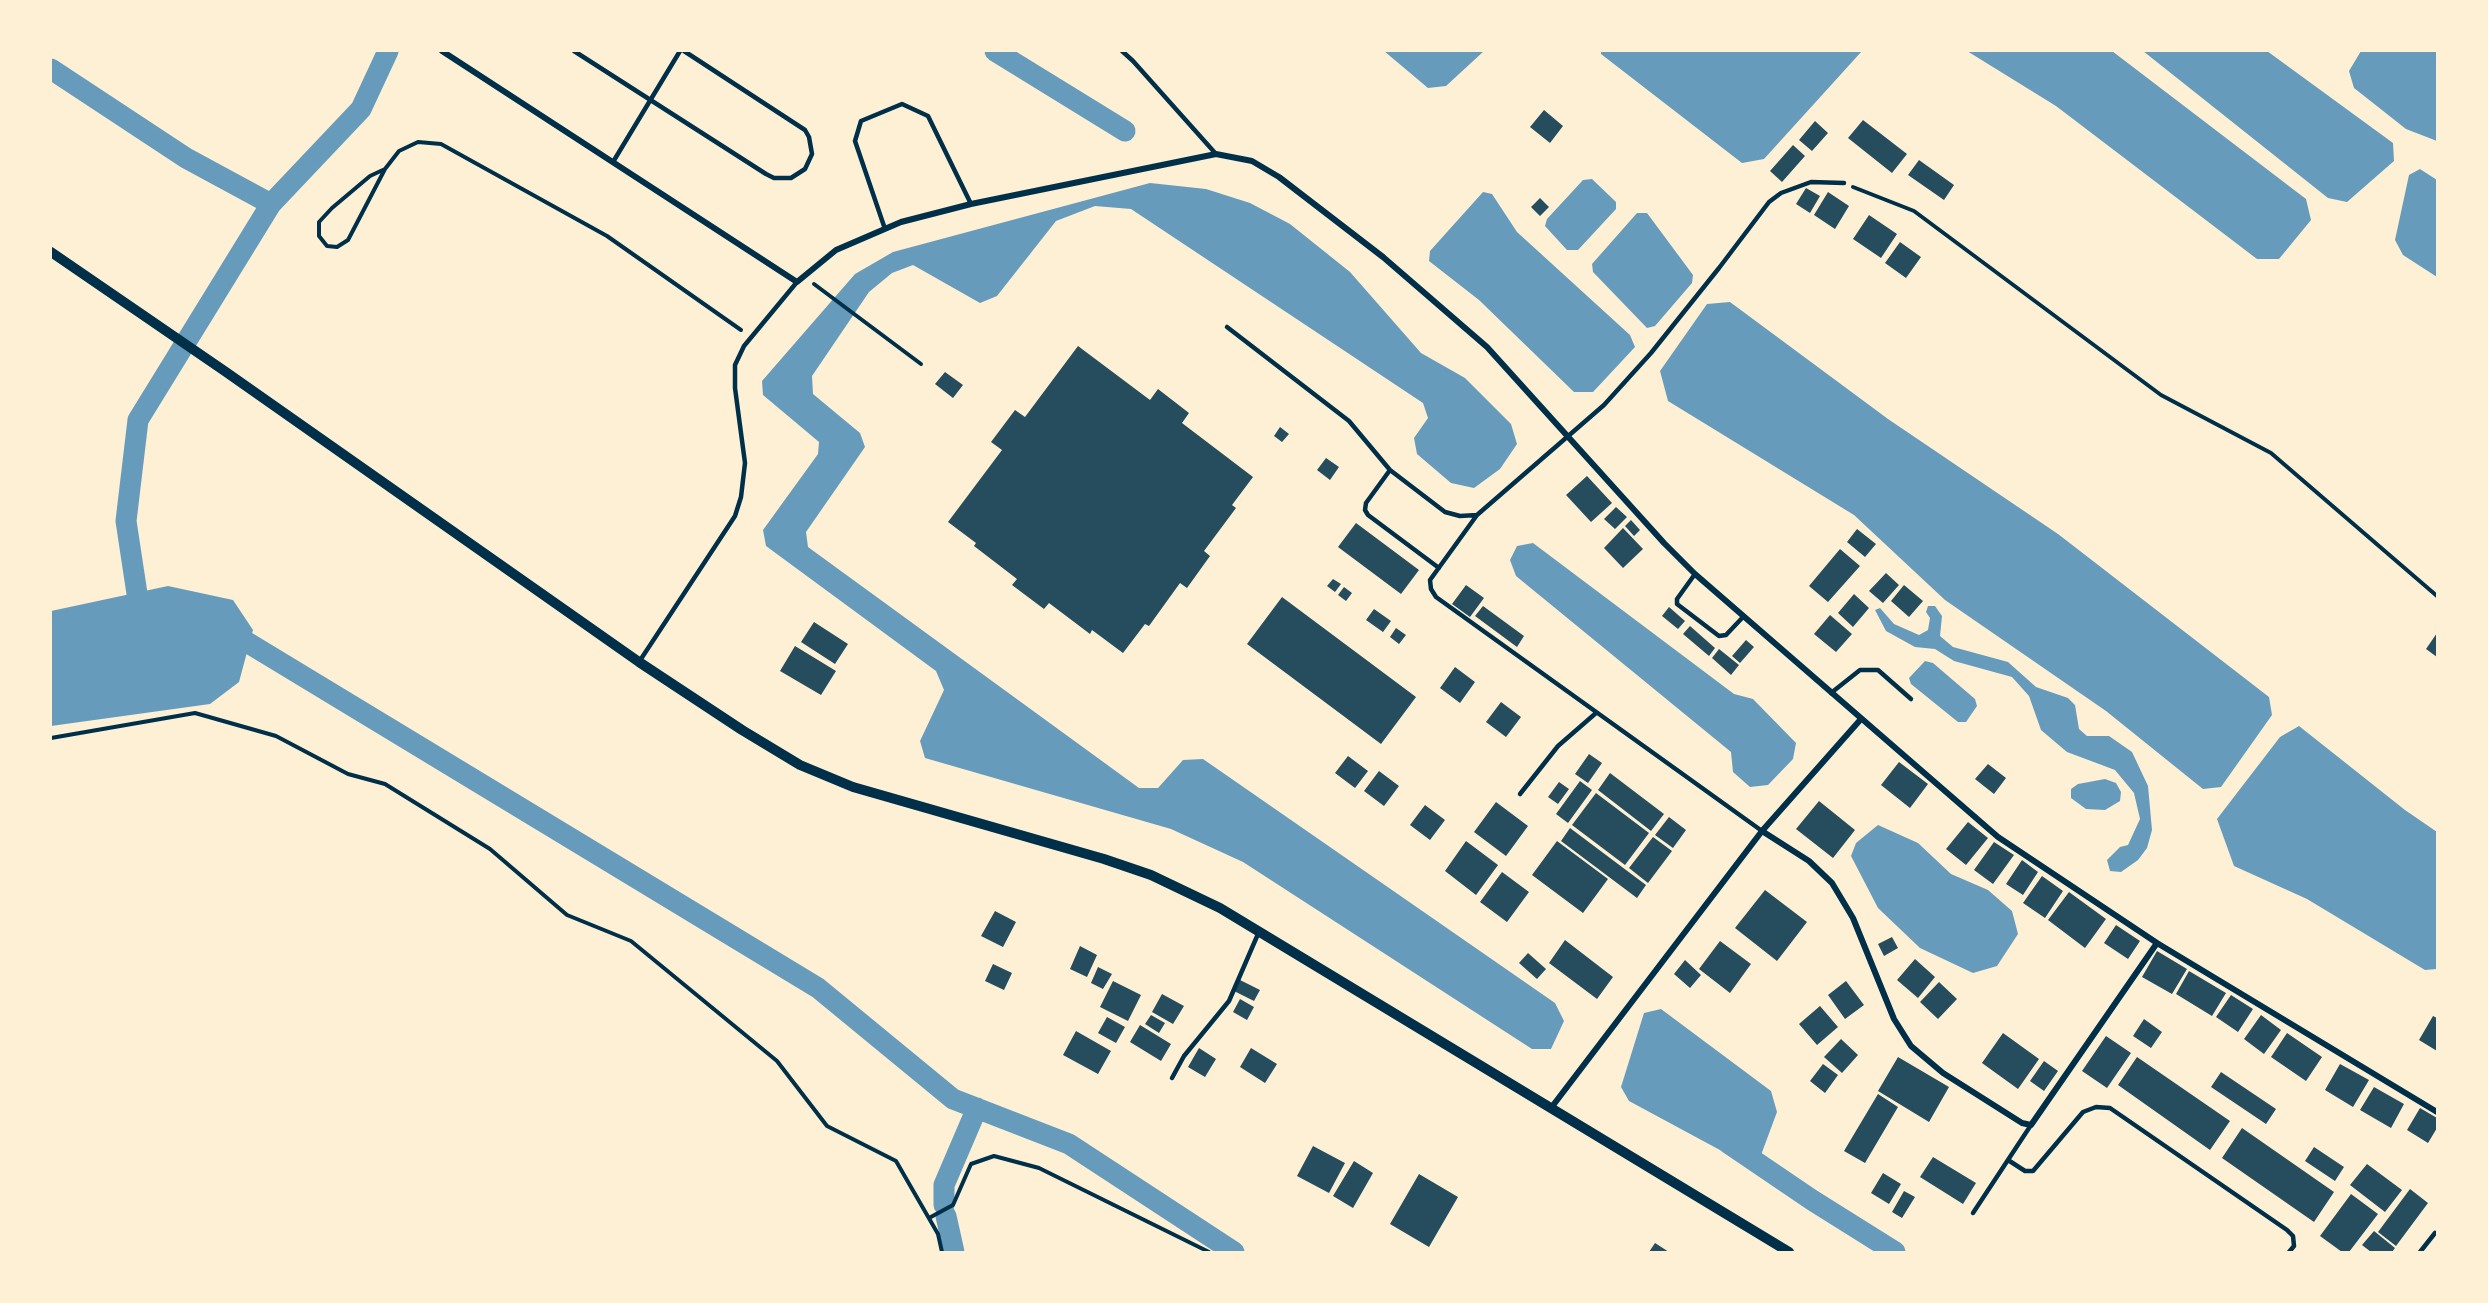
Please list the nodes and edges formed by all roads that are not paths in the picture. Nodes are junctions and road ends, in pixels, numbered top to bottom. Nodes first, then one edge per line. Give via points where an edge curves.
1 (442, 51) edge
2 (574, 51) edge
3 (682, 51) edge
4 (1122, 51) edge
5 (651, 100) junction
6 (1216, 154) junction
7 (613, 162) junction
8 (1844, 183) road end
9 (971, 204) junction
10 (885, 229) junction
11 (51, 252) edge
12 (797, 282) junction
13 (1227, 327) dead end
14 (1566, 436) junction
15 (1390, 470) junction
16 (1478, 515) junction
17 (1439, 568) junction
18 (1695, 574) junction
19 (1743, 618) junction
20 (639, 662) junction
21 (1831, 693) junction
22 (1911, 699) dead end
23 (1596, 713) junction
24 (1861, 719) junction
25 (1520, 794) dead end
26 (1762, 831) junction
27 (1260, 931) junction
28 (2157, 943) junction
29 (1172, 1078) dead end
30 (1551, 1108) junction
31 (2437, 1112) edge
32 (2031, 1125) junction
33 (2008, 1160) junction
34 (1973, 1214) dead end
35 (2436, 1233) edge
36 (1789, 1252) edge
37 (2289, 1252) edge
38 (2420, 1252) edge

1 - 7 street
2 - 5 lane
3 - 5 lane
3 - 5 lane via 805,130 812,145 805,169 791,178 774,178
4 - 6 lane
5 - 7 lane
6 - 9 street
6 - 14 street via 1252,161 1279,177 1383,257 1487,347
7 - 12 street
8 - 14 lane via 1811,182 1780,193 1768,202 1651,353 1604,405
9 - 10 street
9 - 10 lane via 928,116 902,104 861,121 855,141
10 - 12 street via 836,250
11 - 20 street
12 - 20 lane via 744,346 735,365 745,463 735,516
13 - 15 lane via 1349,421
14 - 16 lane
14 - 18 street
15 - 16 lane via 1445,512
15 - 17 lane via 1365,510
16 - 17 lane
17 - 23 lane via 1430,580 1436,597
18 - 19 street
18 - 19 lane via 1677,604 1719,636
19 - 21 street
20 - 27 street via 800,765 853,787 1142,872
21 - 22 lane via 1860,670 1878,670
21 - 24 street
23 - 25 lane via 1558,746
23 - 26 lane
24 - 26 street
24 - 28 street via 1998,837
26 - 30 street
26 - 32 street via 1809,861 1832,883 1853,918 1894,1019 1911,1046 1943,1073
27 - 29 lane via 1229,1001 1184,1056
27 - 30 street
28 - 31 street
28 - 32 street
30 - 36 street
32 - 33 lane
33 - 34 lane
33 - 37 lane via 2032,1171 2083,1112 2096,1107 2110,1108 2287,1230 2293,1236 2294,1246
35 - 38 lane

